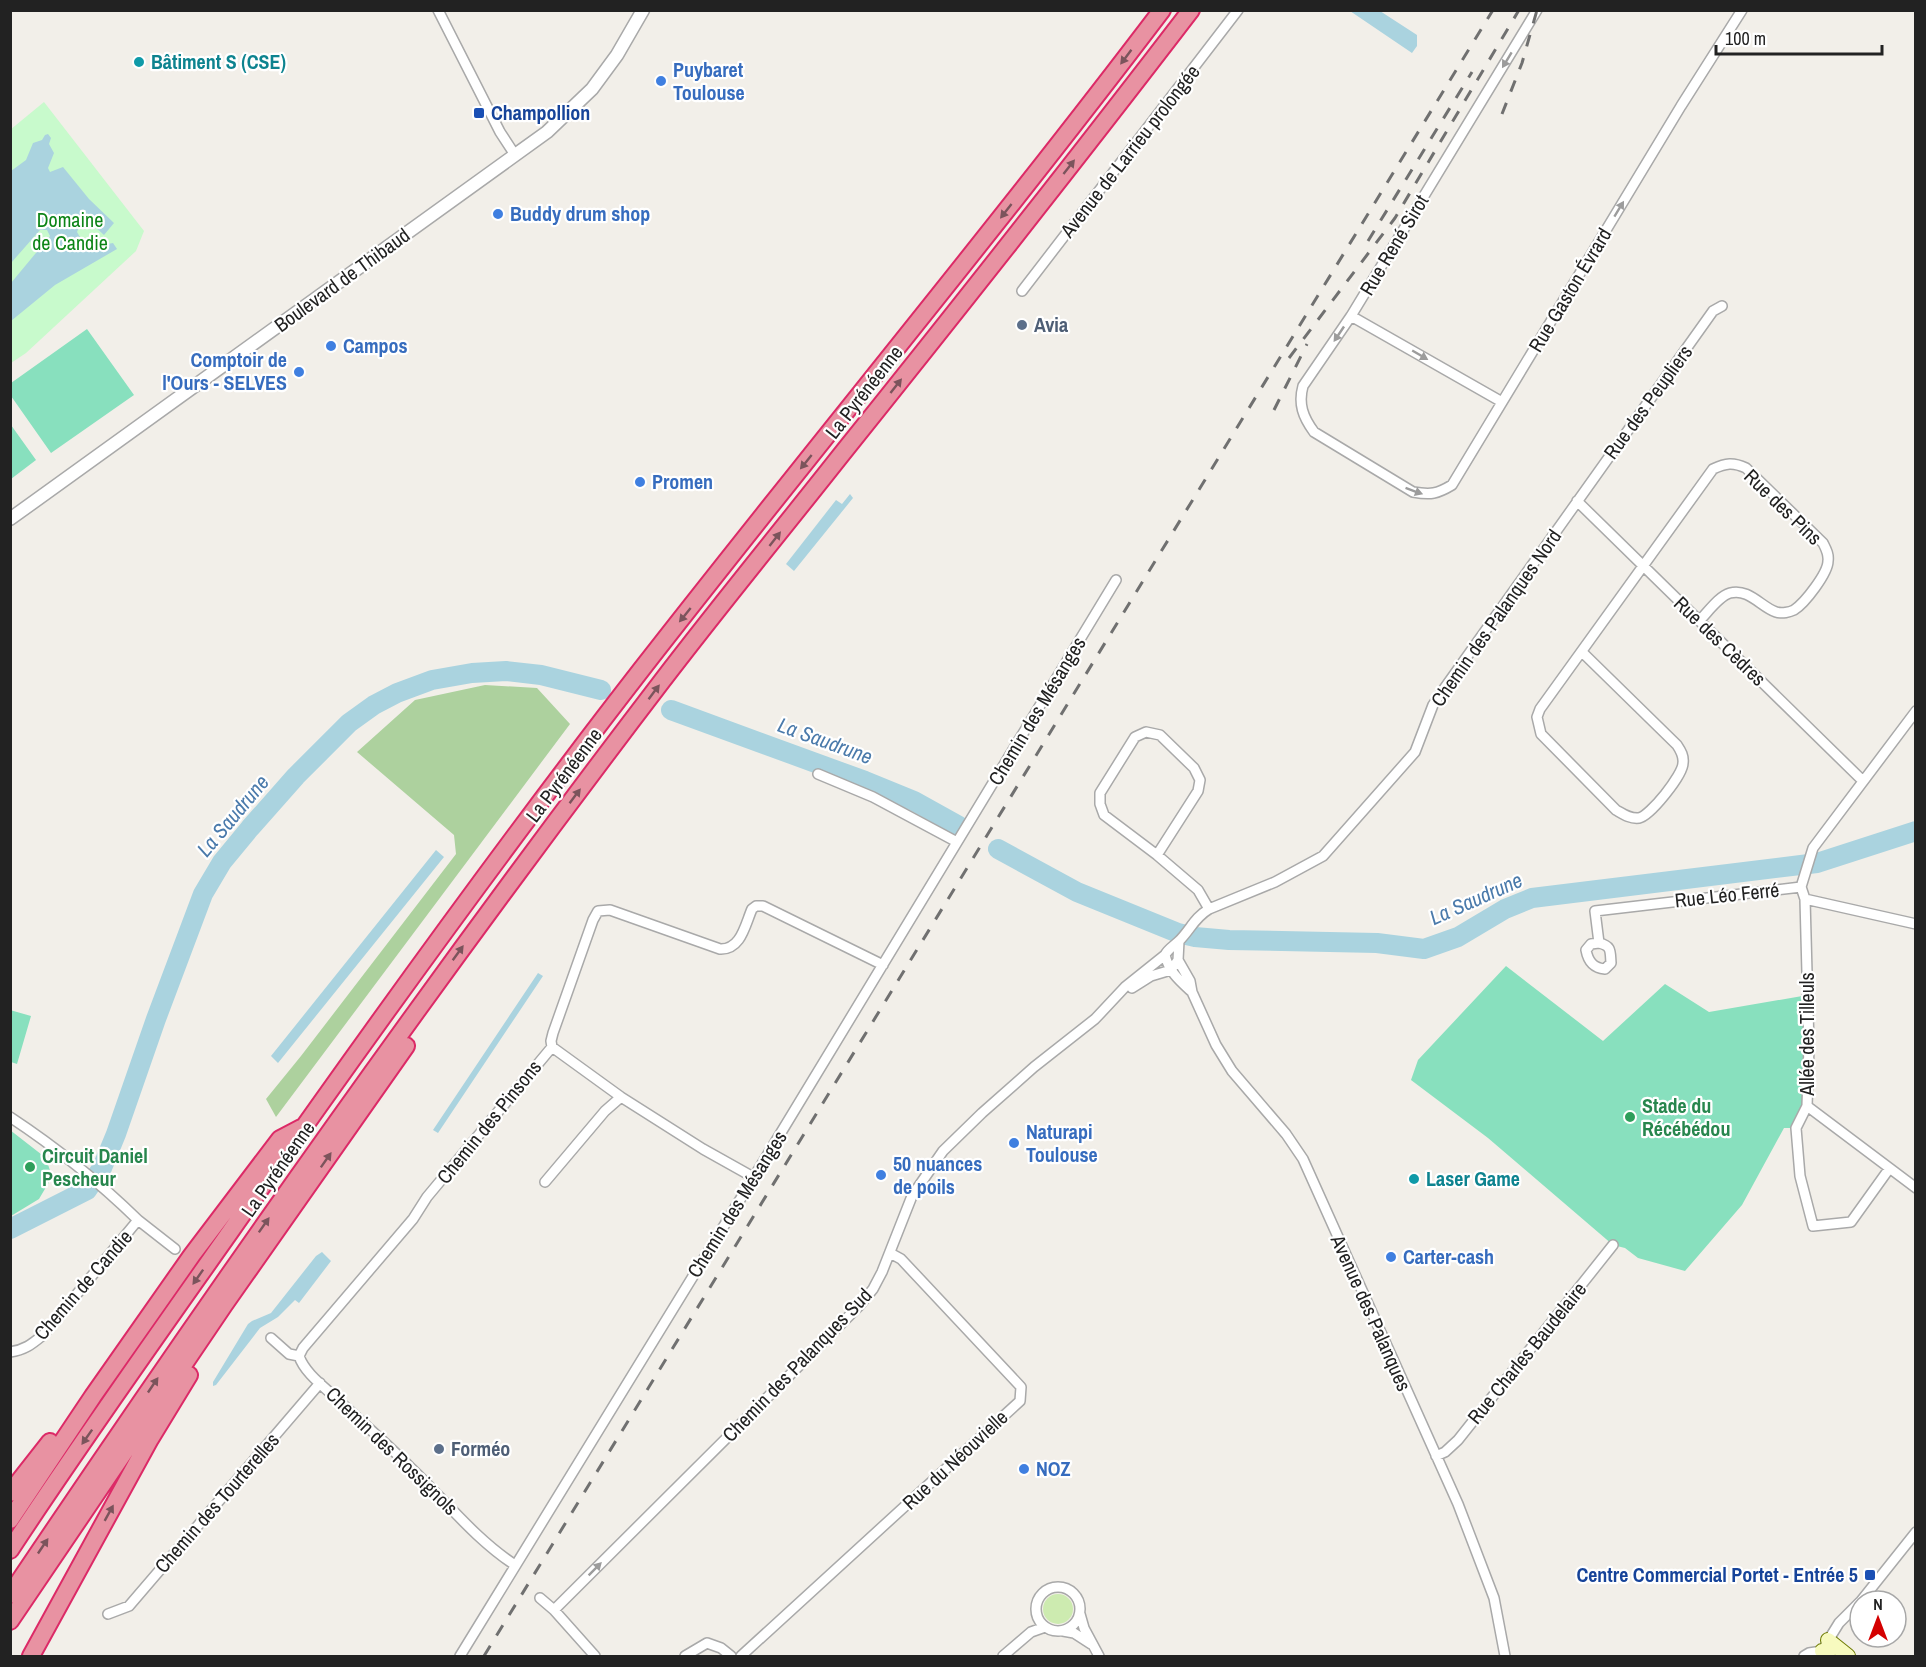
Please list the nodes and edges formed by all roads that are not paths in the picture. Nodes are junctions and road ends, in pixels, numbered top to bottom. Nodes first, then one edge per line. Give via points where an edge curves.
1 (438, 10) edge
2 (643, 10) edge
3 (1162, 10) edge
4 (1191, 10) edge
5 (1238, 10) edge
6 (1537, 10) edge
7 (1742, 10) edge
8 (515, 155) junction
9 (1022, 291) dead end
10 (1722, 306) dead end
11 (1351, 316) junction
12 (1502, 402) junction
13 (1364, 462) joint
14 (1577, 501) junction
15 (10, 519) edge
16 (1642, 566) junction
17 (1116, 580) dead end
18 (1699, 621) junction
19 (1582, 652) junction
20 (1914, 716) edge
21 (818, 774) dead end
22 (1863, 781) junction
23 (957, 842) junction
24 (1157, 855) junction
25 (1801, 887) junction
26 (1805, 899) junction
27 (1209, 909) junction
28 (1916, 924) edge
29 (1179, 941) junction
30 (1599, 943) dead end
31 (1165, 956) junction
32 (1178, 960) junction
33 (883, 965) junction
34 (1171, 970) junction
35 (1192, 992) junction
36 (424, 1000) junction
37 (1113, 1002) junction
38 (552, 1047) junction
39 (621, 1097) junction
40 (1807, 1106) junction
41 (10, 1117) edge
42 (304, 1126) junction
43 (1889, 1169) junction
44 (753, 1177) junction
45 (545, 1182) dead end
46 (1916, 1188) edge
47 (138, 1220) junction
48 (1613, 1245) dead end
49 (175, 1249) dead end
50 (890, 1253) junction
51 (224, 1305) junction
52 (271, 1338) dead end
53 (10, 1352) edge
54 (299, 1356) junction
55 (320, 1383) junction
56 (93, 1396) junction
57 (1436, 1456) junction
58 (10, 1493) edge
59 (10, 1520) edge
60 (1916, 1532) edge
61 (10, 1550) edge
62 (515, 1565) junction
63 (1870, 1589) edge
64 (10, 1595) edge
65 (540, 1598) dead end
66 (554, 1610) junction
67 (108, 1614) dead end
68 (1036, 1614) junction
69 (1080, 1614) junction
70 (1848, 1614) edge
71 (10, 1621) edge
72 (1045, 1627) junction
73 (1063, 1631) junction
74 (1022, 1639) junction
75 (1825, 1651) edge
76 (1097, 1652) edge
77 (31, 1656) edge
78 (460, 1656) edge
79 (595, 1656) edge
80 (685, 1656) edge
81 (731, 1656) edge
82 (741, 1656) edge
83 (1003, 1656) edge
84 (1505, 1656) edge
85 (1804, 1656) edge
86 (1848, 1656) edge

1 - 8 street
2 - 8 street, Boulevard de Thibaud via 592,89 555,125
3 -> 42 highway, La Pyrénéenne via 640,671
36 -> 4 highway, La Pyrénéenne via 664,678
5 - 9 street, Avenue de Larrieu prolongée
6 -> 11 street, Rue René Sirot
12 -> 7 street, Rue Gaston Évrard
8 - 15 street, Boulevard de Thibaud
10 - 14 street, Rue des Peupliers via 1713,311
11 -> 12 street
11 -> 13 street, Rue René Sirot via 1300,397 1305,419 1314,432
13 -> 12 street, Rue Gaston Évrard via 1413,492 1438,493 1452,485
14 - 16 street, Rue des Cèdres
14 - 27 street, Chemin des Palanques Nord via 1438,697 1415,752 1323,856 1275,882
16 - 18 street, Rue des Cèdres
16 - 18 street, Rue des Pins via 1713,469 1725,463 1746,468 1823,543 1828,552 1826,572 1793,611 1776,612 1747,594 1731,592
16 - 19 street, Rue des Pins
17 - 23 street, Chemin des Mésanges
18 - 22 street, Rue des Cèdres
19 - 19 street, Rue des Pins via 1540,709 1538,726 1541,734 1616,810 1640,818 1651,811 1679,774 1683,754
20 - 22 street
21 - 23 street via 873,797
22 - 25 street via 1818,841
23 - 33 street, Chemin des Mésanges
24 - 24 street via 1198,791 1200,780 1194,768 1161,735 1146,732 1134,737 1100,793 1100,804 1104,815
24 - 27 street via 1198,890
25 - 26 street, Rue Léo Ferré
25 - 30 street, Rue Léo Ferré via 1594,911
26 - 28 street, Rue Léo Ferré
26 - 40 street, Allée des Tilleuls
27 - 29 street, Chemin des Palanques Nord
29 - 31 street, Chemin des Palanques Nord
29 - 32 street
31 - 34 street, Avenue des Palanques
31 - 37 street, Chemin des Palanques Sud via 1125,987
32 - 34 street
32 - 35 street, Avenue des Palanques
33 - 38 street via 763,906 752,909 734,947 728,949 610,910 598,911
33 - 44 street, Chemin des Mésanges
34 - 35 street, Avenue des Palanques
34 - 37 street, Chemin des Palanques Sud via 1150,976
35 - 57 street, Avenue des Palanques via 1232,1071 1303,1159
51 -> 36 highway via 425,1017
64 -> 36 highway, La Pyrénéenne via 222,1283
37 - 50 street, Chemin des Palanques Sud via 1034,1067 944,1151 912,1196
38 - 39 street, Chemin des Pinsons
38 - 54 street, Chemin des Pinsons
39 - 44 street, Chemin des Pinsons
39 - 45 street
40 - 43 street, Allée des Tilleuls
40 - 43 street via 1796,1128 1800,1176 1813,1226 1851,1222
41 - 47 street, Chemin de Candie via 90,1175
42 - 56 highway via 280,1139
42 -> 61 highway, La Pyrénéenne
43 - 46 street, Allée des Tilleuls
44 - 62 street, Chemin des Mésanges
47 - 49 street
47 - 53 street, Chemin de Candie via 43,1335 21,1351
48 - 57 street, Rue Charles Baudelaire via 1458,1440
66 -> 50 street, Chemin des Palanques Sud via 860,1305 873,1289
50 - 82 street, Rue du Néouvielle via 902,1259 1021,1387 1020,1401
51 - 71 highway
77 -> 51 highway via 150,1439 221,1323
52 - 54 street, Chemin des Rossignols via 289,1354
54 - 55 street, Chemin des Rossignols
55 - 62 street, Chemin des Rossignols
55 - 67 street, Chemin des Tourterelles via 129,1606
56 - 58 highway via 79,1406
56 - 59 highway
57 - 84 street, Avenue des Palanques via 1494,1598
60 - 63 street
62 - 78 street, Chemin des Mésanges
65 - 66 street
66 - 79 street
68 - 69 street via 1042,1594 1061,1587 1078,1599
68 - 72 street
68 - 74 street
69 - 73 street via 1074,1625
69 - 76 street
70 - 75 street
72 - 73 street
72 - 74 street
73 - 76 street via 1074,1633
74 - 83 street
75 - 85 street
75 - 86 main road
80 - 81 street via 707,1643

